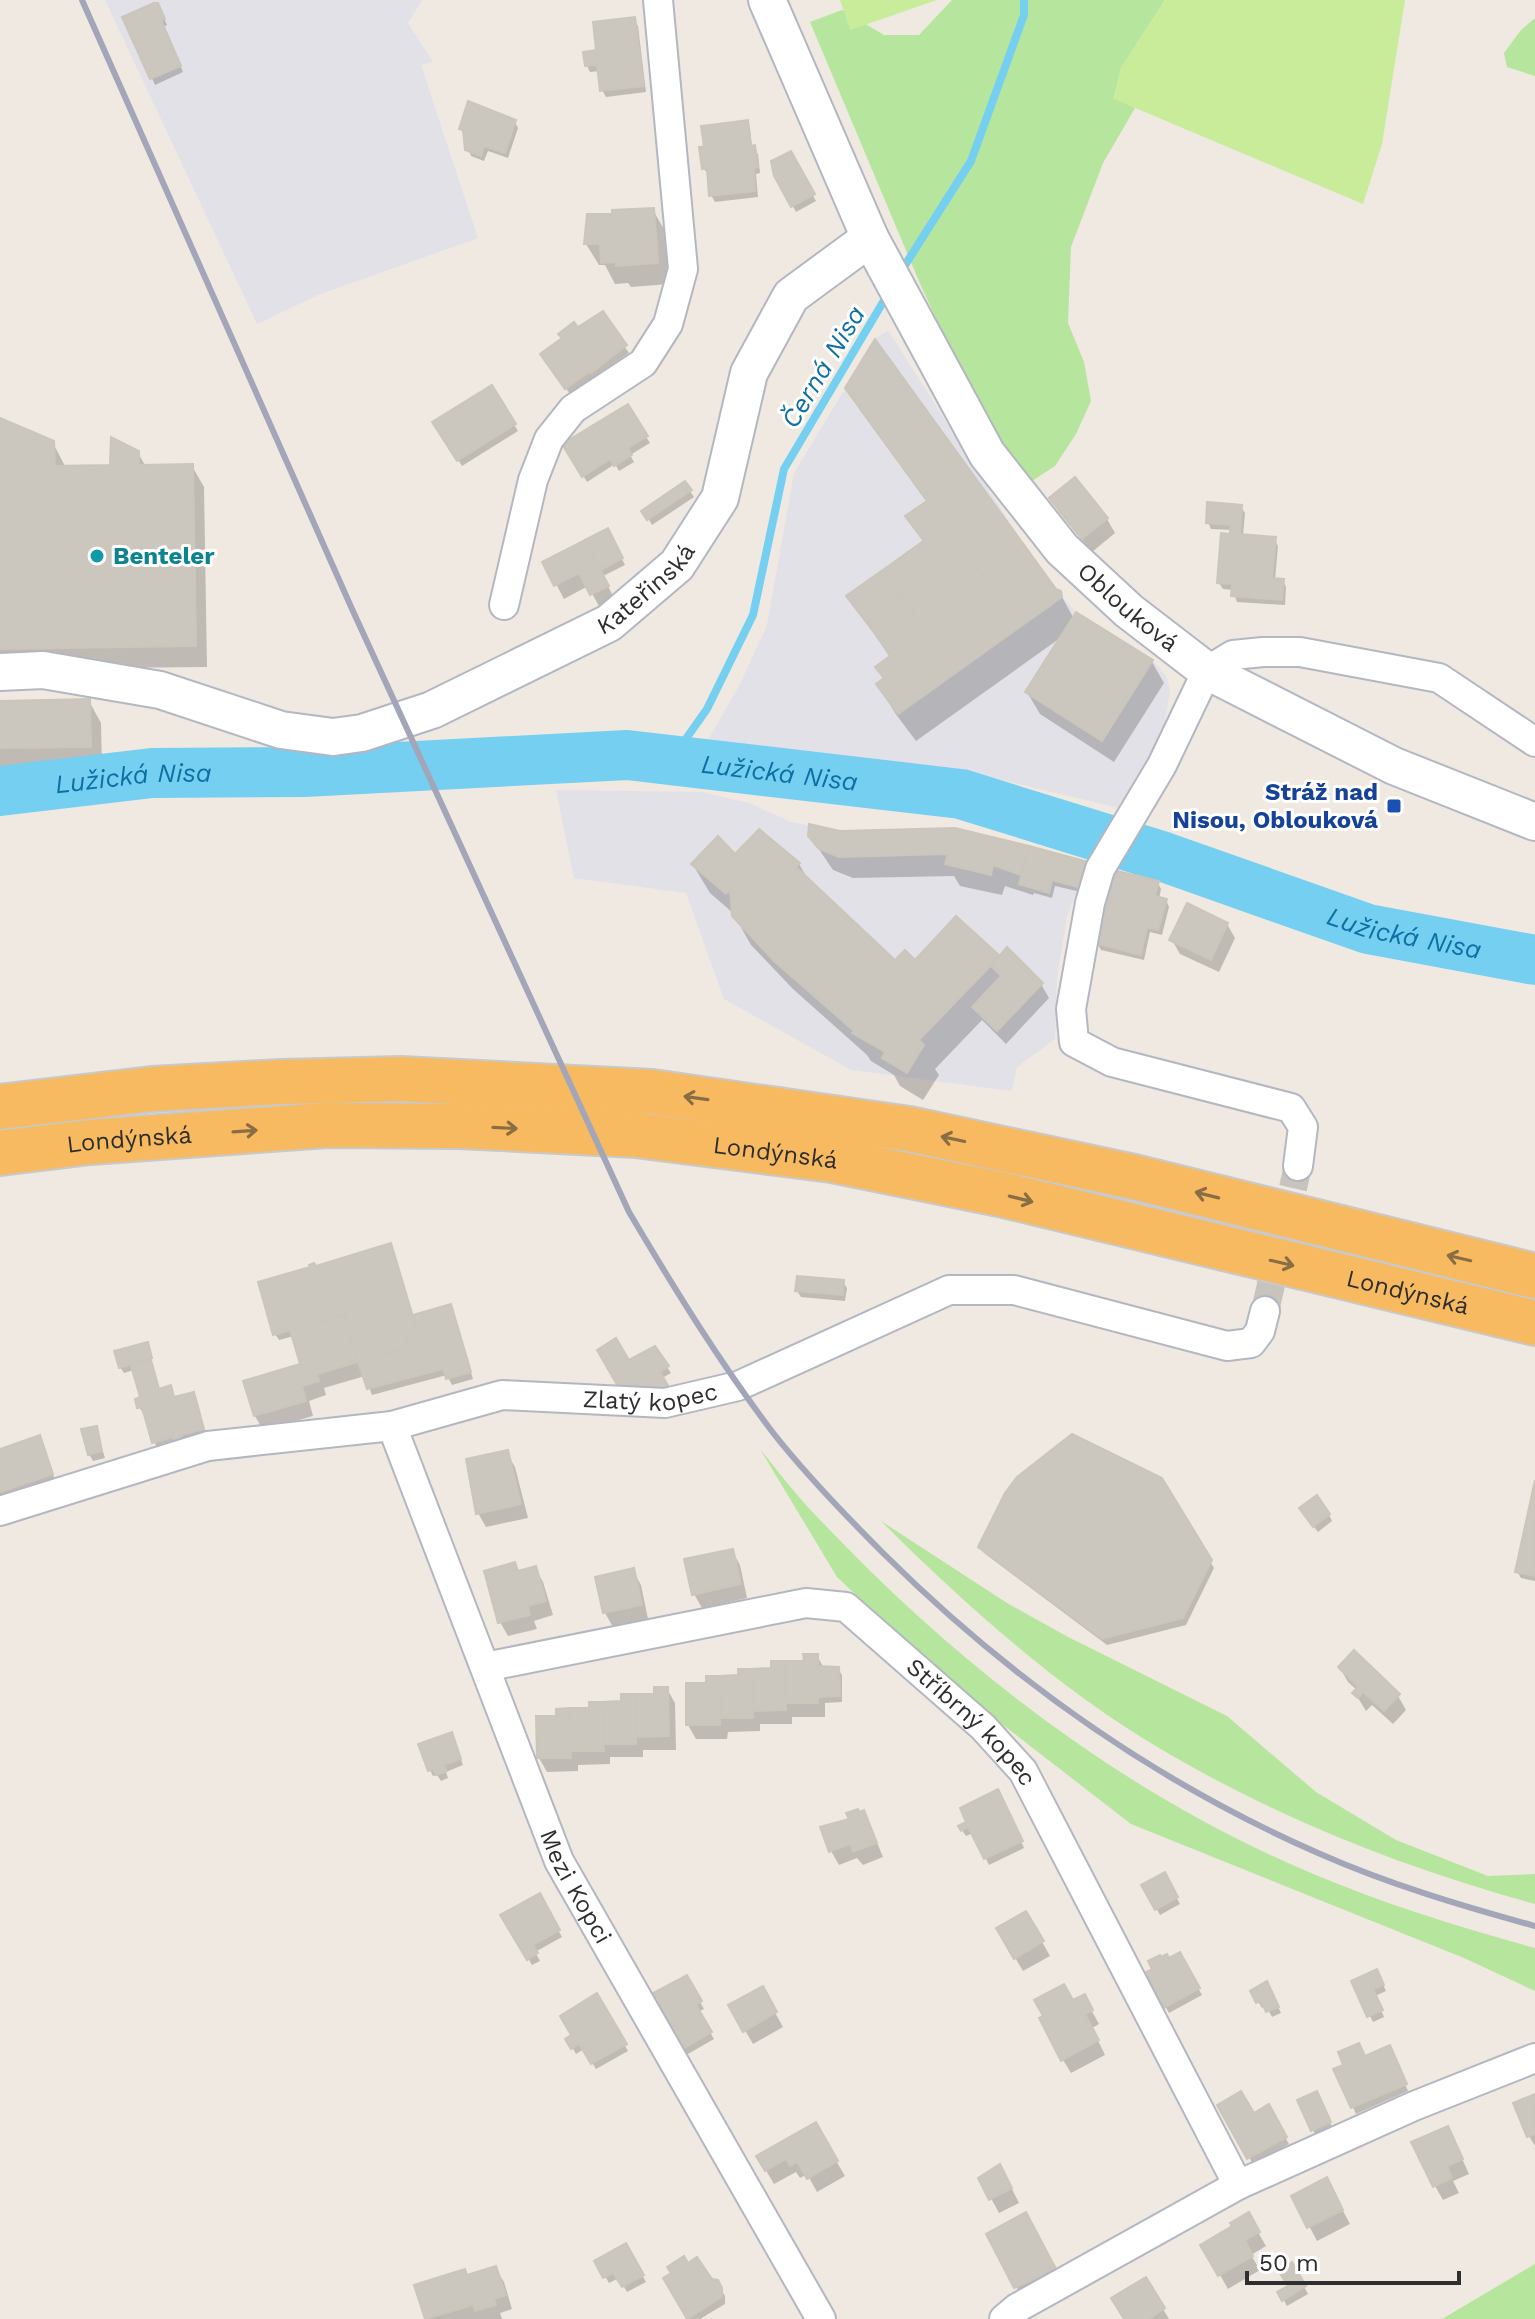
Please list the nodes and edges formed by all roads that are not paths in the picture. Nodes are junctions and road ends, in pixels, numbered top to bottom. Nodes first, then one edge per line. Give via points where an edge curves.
1 (658, 0) edge
2 (767, 0) edge
3 (870, 238) junction
4 (504, 605) dead end
5 (1207, 671) junction
6 (0, 672) edge
7 (1535, 742) edge
8 (1535, 822) edge
9 (0, 1107) edge
10 (0, 1153) edge
11 (1298, 1166) tunnel mouth
12 (1535, 1276) edge
13 (1265, 1311) tunnel mouth
14 (1535, 1323) edge
15 (392, 1426) junction
16 (0, 1511) edge
17 (485, 1667) junction
18 (1535, 2058) edge
19 (1238, 2185) junction
20 (821, 2319) edge
21 (1004, 2319) edge

1 - 4 street via 683,269 668,324 643,363 573,409 549,439 533,480
2 - 3 street
3 - 5 street, Oblouková via 987,454 1062,549 1129,611
3 - 6 street, Kateřinská via 791,296 749,373 720,498 677,565 609,623 432,710 333,737 281,730 160,690 43,670
5 - 7 street via 1233,655 1300,652 1439,678
5 - 8 street via 1394,766
5 - 11 street via 1162,765 1100,869 1071,1009 1074,1042 1112,1062 1291,1108 1303,1127
12 -> 9 highway, Londýnská via 1134,1177 909,1129 652,1092 356,1080 152,1089
10 -> 14 highway, Londýnská via 327,1125 636,1135 832,1160 1004,1195
13 - 15 street, Zlatý kopec via 1251,1343 1227,1346 1014,1290 949,1290 738,1386 665,1403 502,1395
15 - 16 street, Zlatý kopec via 208,1446
15 - 17 street, Mezi Kopci
17 - 19 street, Stříbrný kopec via 806,1603 846,1607 983,1727 1023,1771
17 - 20 street, Mezi Kopci via 559,1861
18 - 19 street
19 - 21 street

